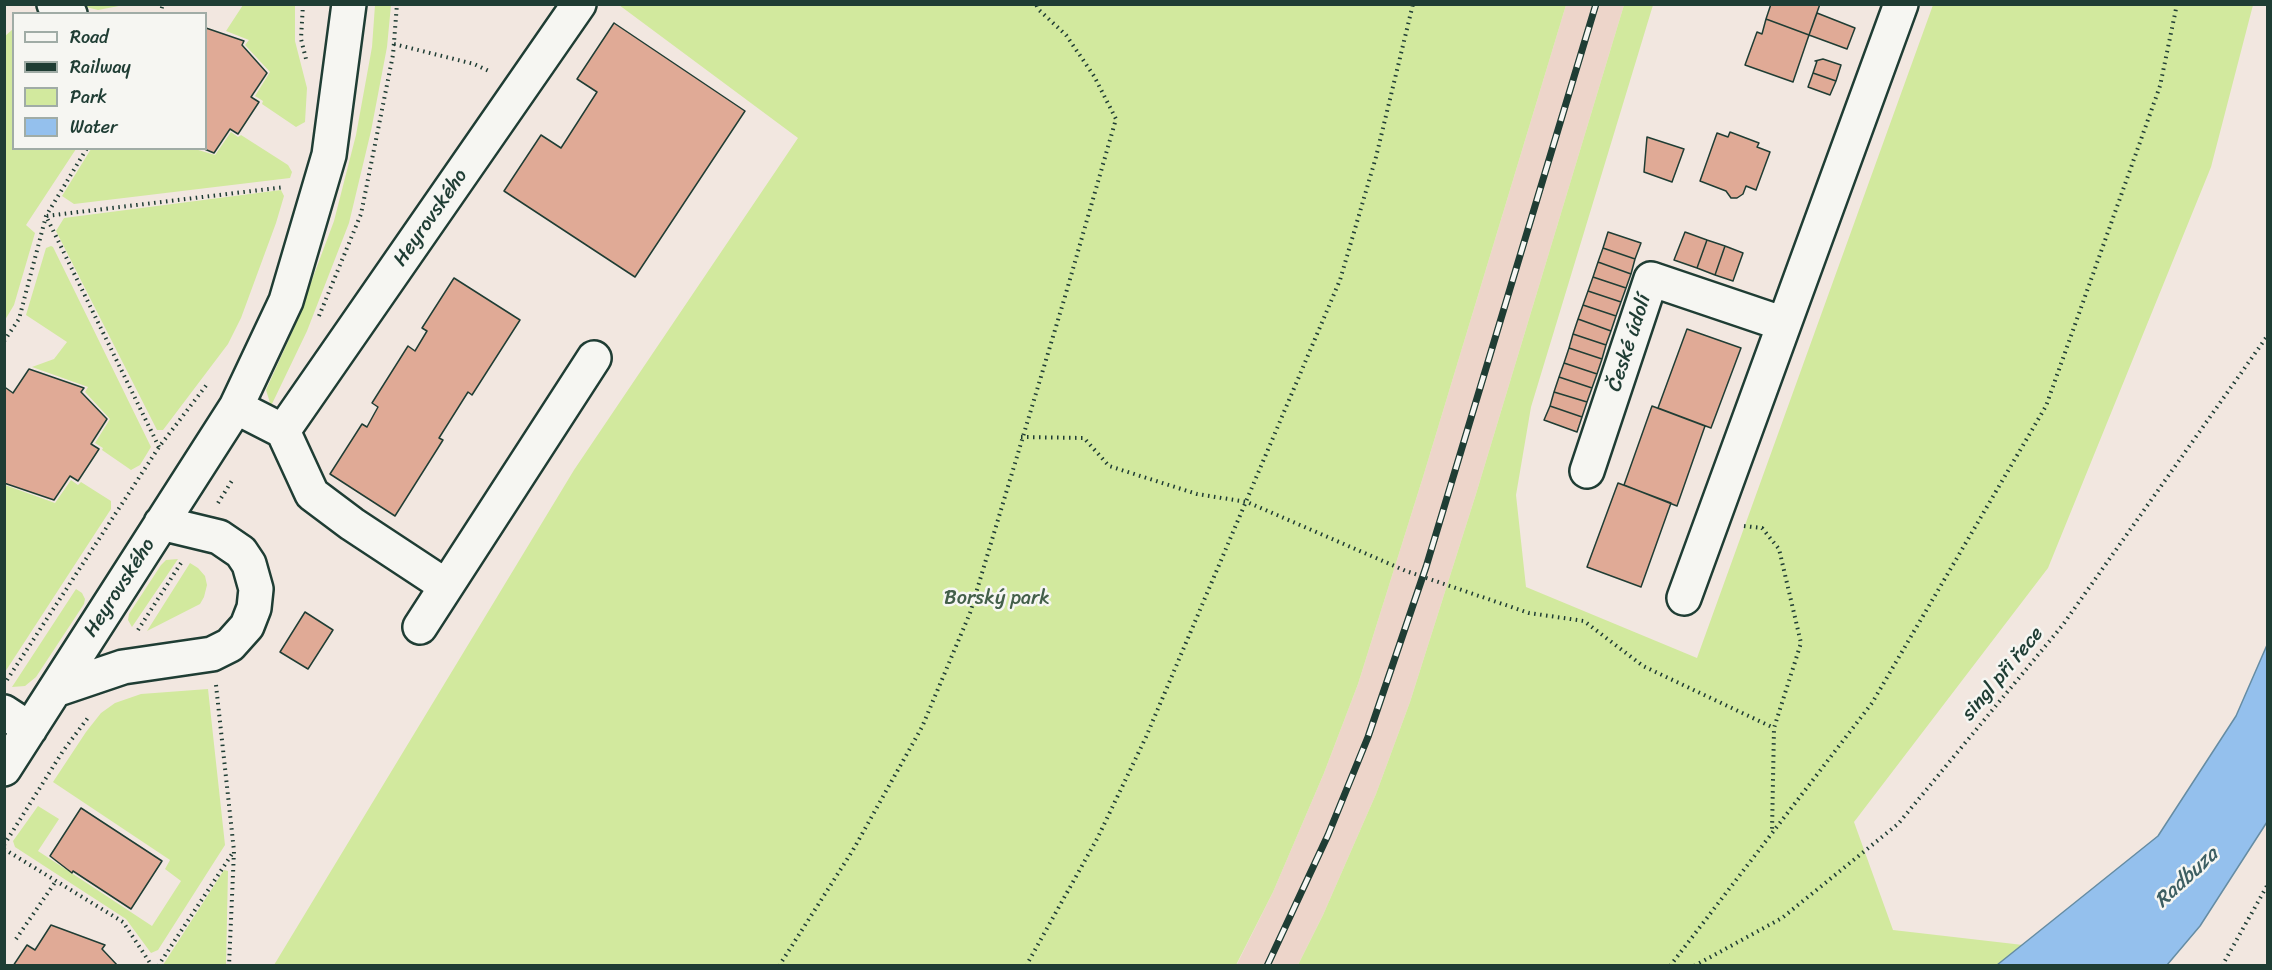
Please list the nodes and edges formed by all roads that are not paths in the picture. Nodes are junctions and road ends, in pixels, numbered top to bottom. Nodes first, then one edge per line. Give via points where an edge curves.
1 (54, 4) edge
2 (349, 4) edge
3 (579, 4) edge
4 (1901, 4) edge
5 (67, 12) edge
6 (1784, 324) junction
7 (594, 358) dead end
8 (236, 407) junction
9 (283, 432) junction
10 (1587, 471) dead end
11 (161, 523) junction
12 (446, 586) junction
13 (1684, 598) dead end
14 (420, 627) dead end
15 (55, 690) junction
16 (17, 721) edge
17 (4, 769) edge

1 - 5 street
2 - 8 street, Heyrovského via 322,182 286,301
3 - 9 street, Heyrovského
4 - 6 street
6 - 10 street, České údolí via 1651,279
6 - 13 street
7 - 12 street
8 - 9 street
8 - 11 street, Heyrovského
9 - 12 street via 312,494
11 - 15 street, Heyrovského
11 - 15 street via 219,537 236,548 249,564 256,589 253,615 247,626 235,641 212,654 123,667
12 - 14 street
15 - 16 street, Heyrovského
16 - 17 street, Heyrovského

